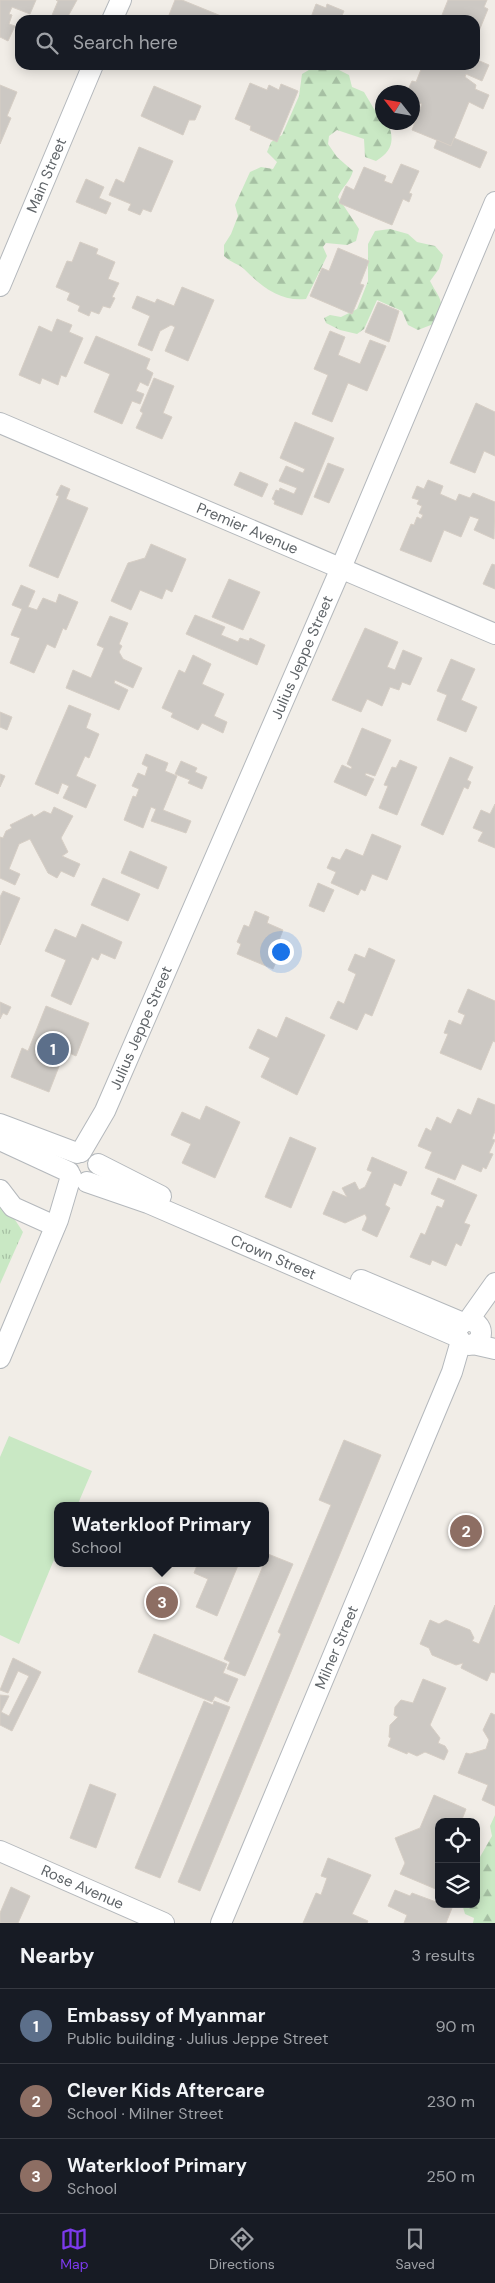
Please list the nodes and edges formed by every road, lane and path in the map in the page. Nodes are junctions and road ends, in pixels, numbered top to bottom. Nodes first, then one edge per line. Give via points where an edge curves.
1 (121, 0) edge
2 (114, 15) edge
3 (91, 70) edge
4 (495, 202) edge
5 (0, 286) edge
6 (0, 423) edge
7 (341, 568) junction
8 (495, 634) edge
9 (8, 1135) edge
10 (88, 1156) junction
11 (78, 1178) junction
12 (0, 1190) edge
13 (150, 1198) junction
14 (56, 1223) junction
15 (495, 1283) edge
16 (472, 1334) edge
17 (495, 1349) edge
18 (0, 1358) edge
19 (0, 1851) edge
20 (164, 1923) edge
21 (221, 1923) edge

1 - 2 street
3 - 5 street, Main Street
4 - 7 street, Julius Jeppe Street
6 - 7 street, Premier Avenue
7 - 8 street, Premier Avenue
7 - 10 street, Julius Jeppe Street
9 - 10 street, Crown Street
9 - 11 street, Crown Street
10 - 11 street via 96,1175
10 - 11 street via 69,1161
10 - 13 street, Crown Street
11 - 13 street, Crown Street
11 - 14 street
12 - 14 street via 13,1207
13 - 16 street, Crown Street
14 - 18 street
15 - 16 street, Milner Street
16 - 17 street, Crown Street
16 - 21 street, Milner Street via 452,1372
19 - 20 street, Rose Avenue

